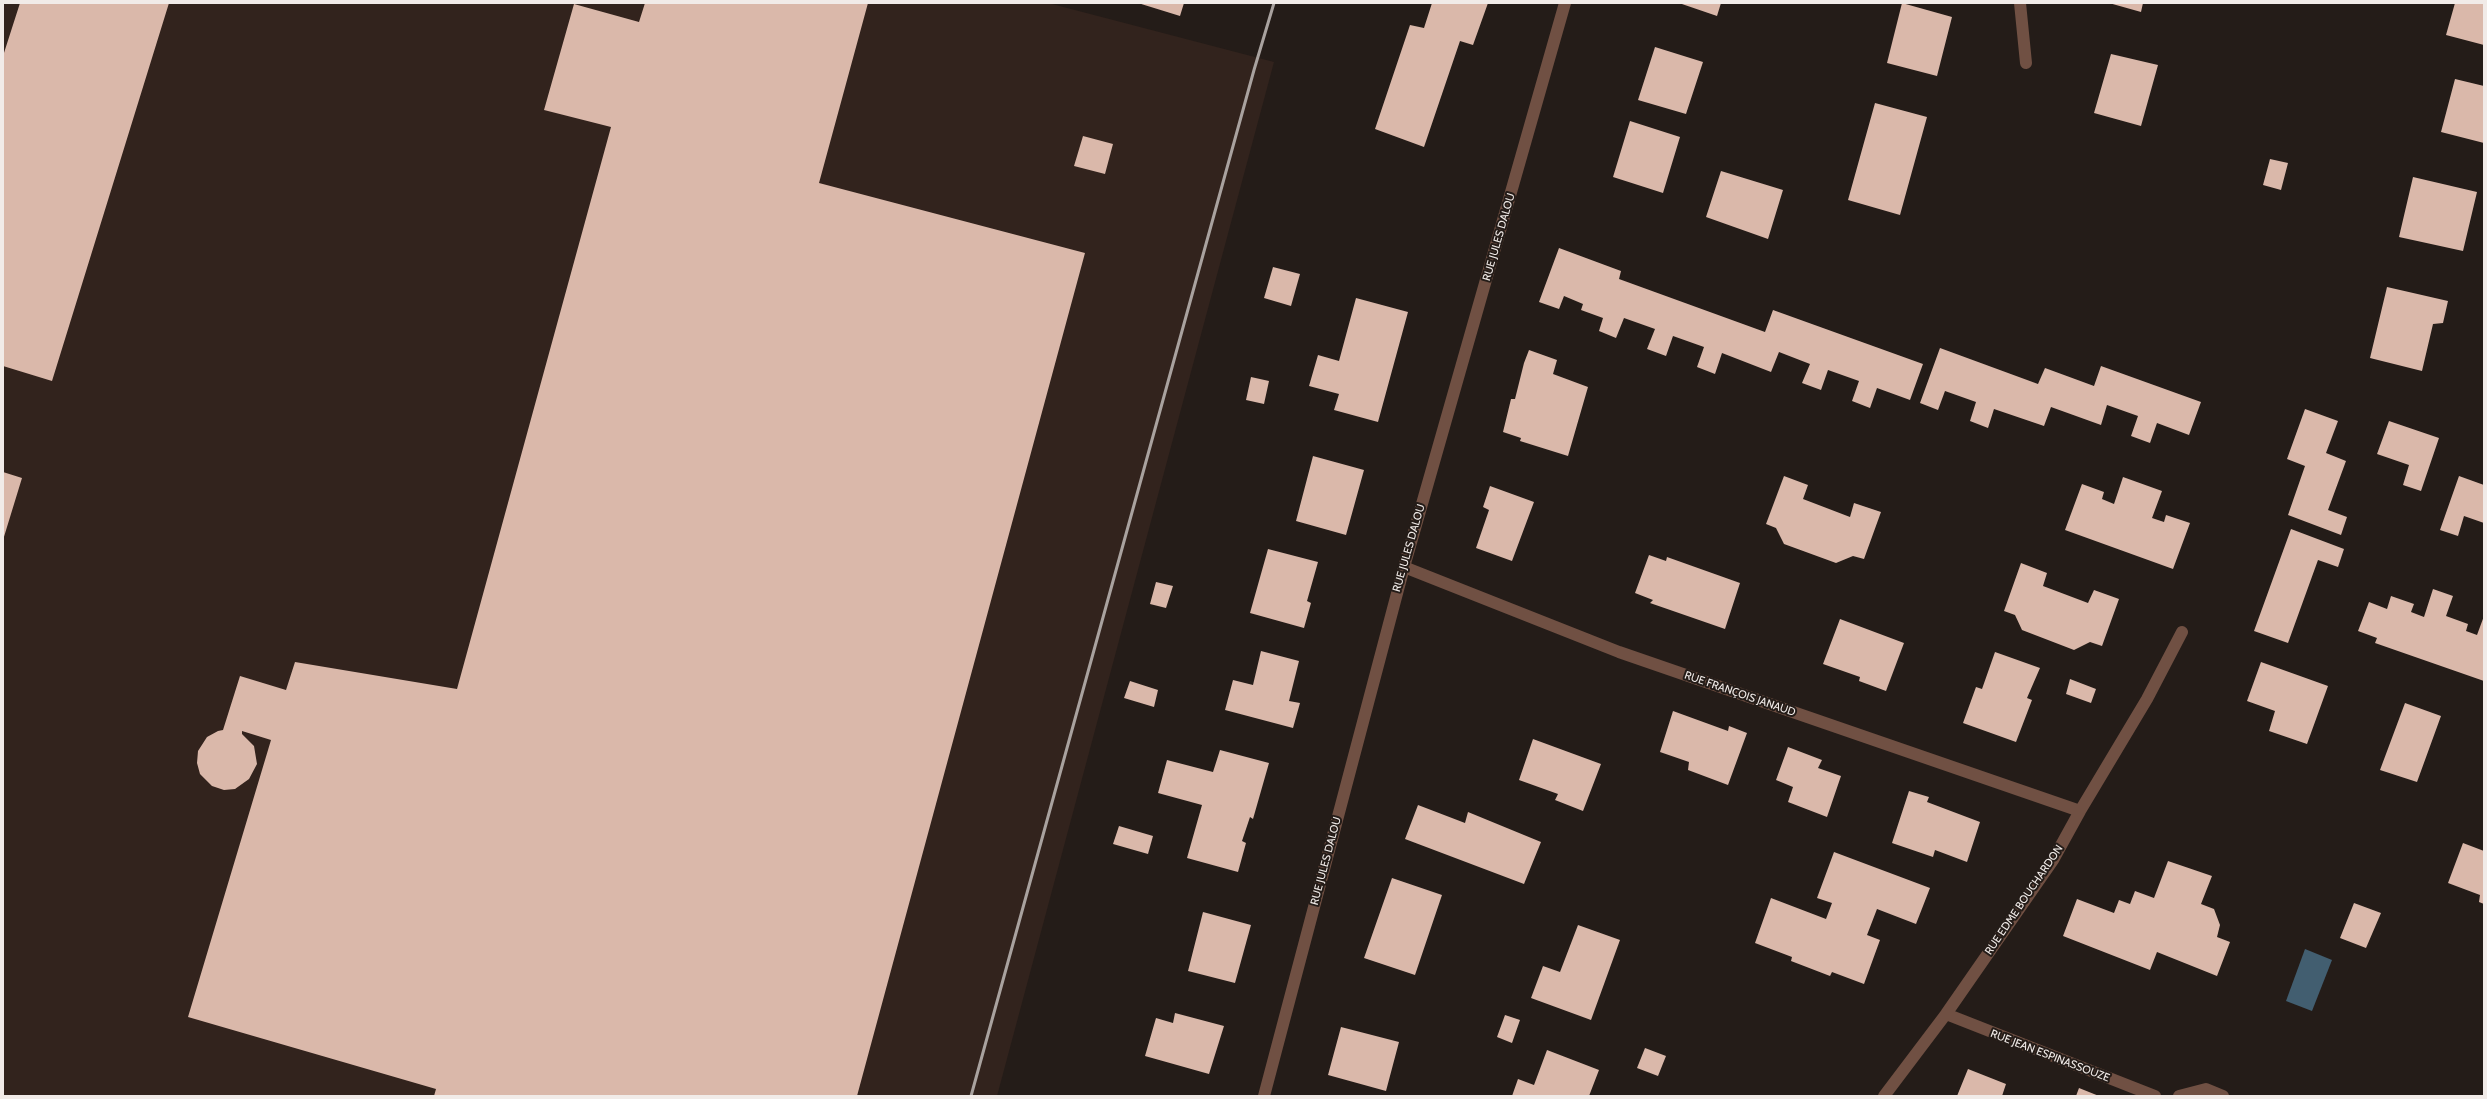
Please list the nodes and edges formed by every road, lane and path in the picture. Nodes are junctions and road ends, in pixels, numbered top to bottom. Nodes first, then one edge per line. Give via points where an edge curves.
1 (1565, 3) edge
2 (2020, 3) edge
3 (2026, 63) dead end
4 (1404, 567) junction
5 (2182, 632) dead end
6 (2080, 811) junction
7 (1946, 1014) junction
8 (1264, 1096) edge
9 (1884, 1096) edge
10 (2155, 1096) edge
11 (2179, 1096) edge
12 (2223, 1096) edge

1 - 4 street, RUE JULES DALOU
2 - 3 street
4 - 6 street, RUE FRANÇOIS JANAUD via 1619,652
4 - 8 street, RUE JULES DALOU
5 - 6 street, RUE EDME BOUCHARDON via 2147,699
6 - 7 street, RUE EDME BOUCHARDON via 2053,860
7 - 9 street, RUE EDME BOUCHARDON
7 - 10 street, RUE JEAN ESPINASSOUZE
11 - 12 street via 2206,1089

